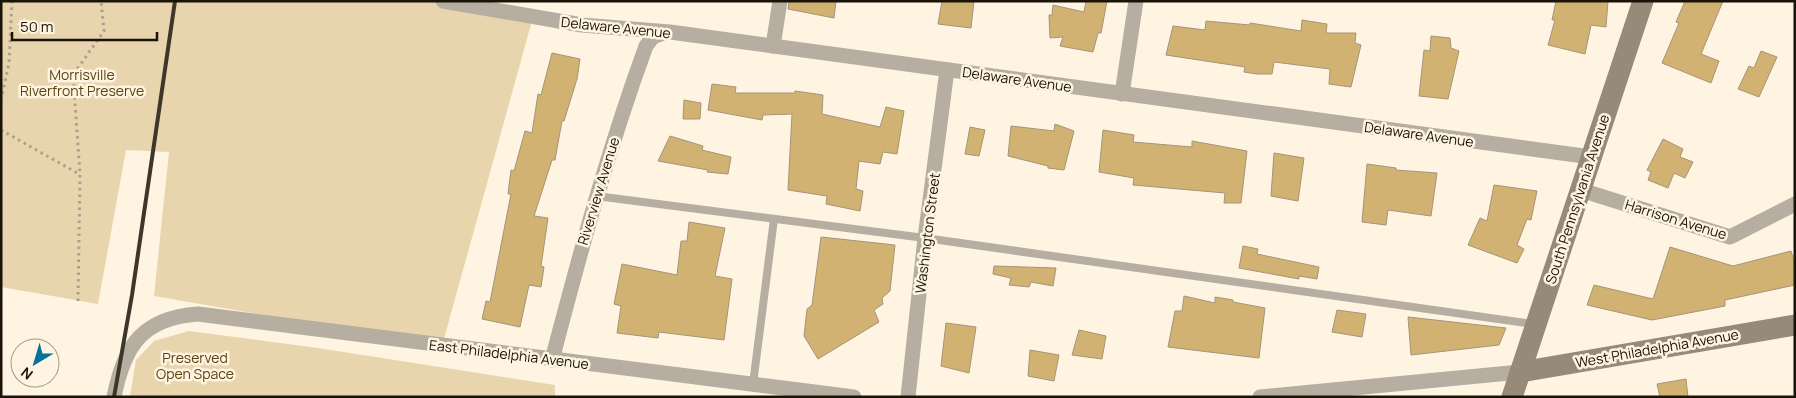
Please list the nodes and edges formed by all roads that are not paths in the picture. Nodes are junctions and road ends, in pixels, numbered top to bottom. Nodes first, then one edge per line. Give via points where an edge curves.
1 (443, 1) edge
2 (780, 1) edge
3 (1136, 1) edge
4 (1643, 1) edge
5 (663, 32) junction
6 (773, 46) junction
7 (947, 70) junction
8 (1122, 94) junction
9 (1592, 158) junction
10 (1581, 190) junction
11 (595, 196) junction
12 (1795, 204) edge
13 (774, 218) junction
14 (925, 238) junction
15 (1535, 325) junction
16 (1795, 325) edge
17 (552, 360) junction
18 (1520, 372) junction
19 (753, 384) junction
20 (114, 397) edge
21 (854, 397) edge
22 (908, 397) edge
23 (1260, 397) edge
24 (1512, 397) edge

1 - 5 street, Delaware Avenue via 582,25
2 - 6 street
3 - 8 street
4 - 9 main road, South Pennsylvania Avenue
5 - 6 street, Delaware Avenue
5 - 11 street, Riverview Avenue via 646,46
6 - 7 street, Delaware Avenue
7 - 8 street, Delaware Avenue
7 - 14 street, Washington Street
8 - 9 street, Delaware Avenue
9 - 10 main road, South Pennsylvania Avenue
10 - 12 street, Harrison Avenue via 1730,237
10 - 15 main road, South Pennsylvania Avenue
11 - 13 lane
11 - 17 street, Riverview Avenue
13 - 14 lane
13 - 19 lane
14 - 15 lane
14 - 22 street, Washington Street
15 - 18 main road, South Pennsylvania Avenue
16 - 18 main road, West Philadelphia Avenue
17 - 19 street, East Philadelphia Avenue
17 - 20 street, East Philadelphia Avenue via 198,314 164,320 150,328 127,353
18 - 23 street
18 - 24 main road, South Pennsylvania Avenue
19 - 21 street, East Philadelphia Avenue

